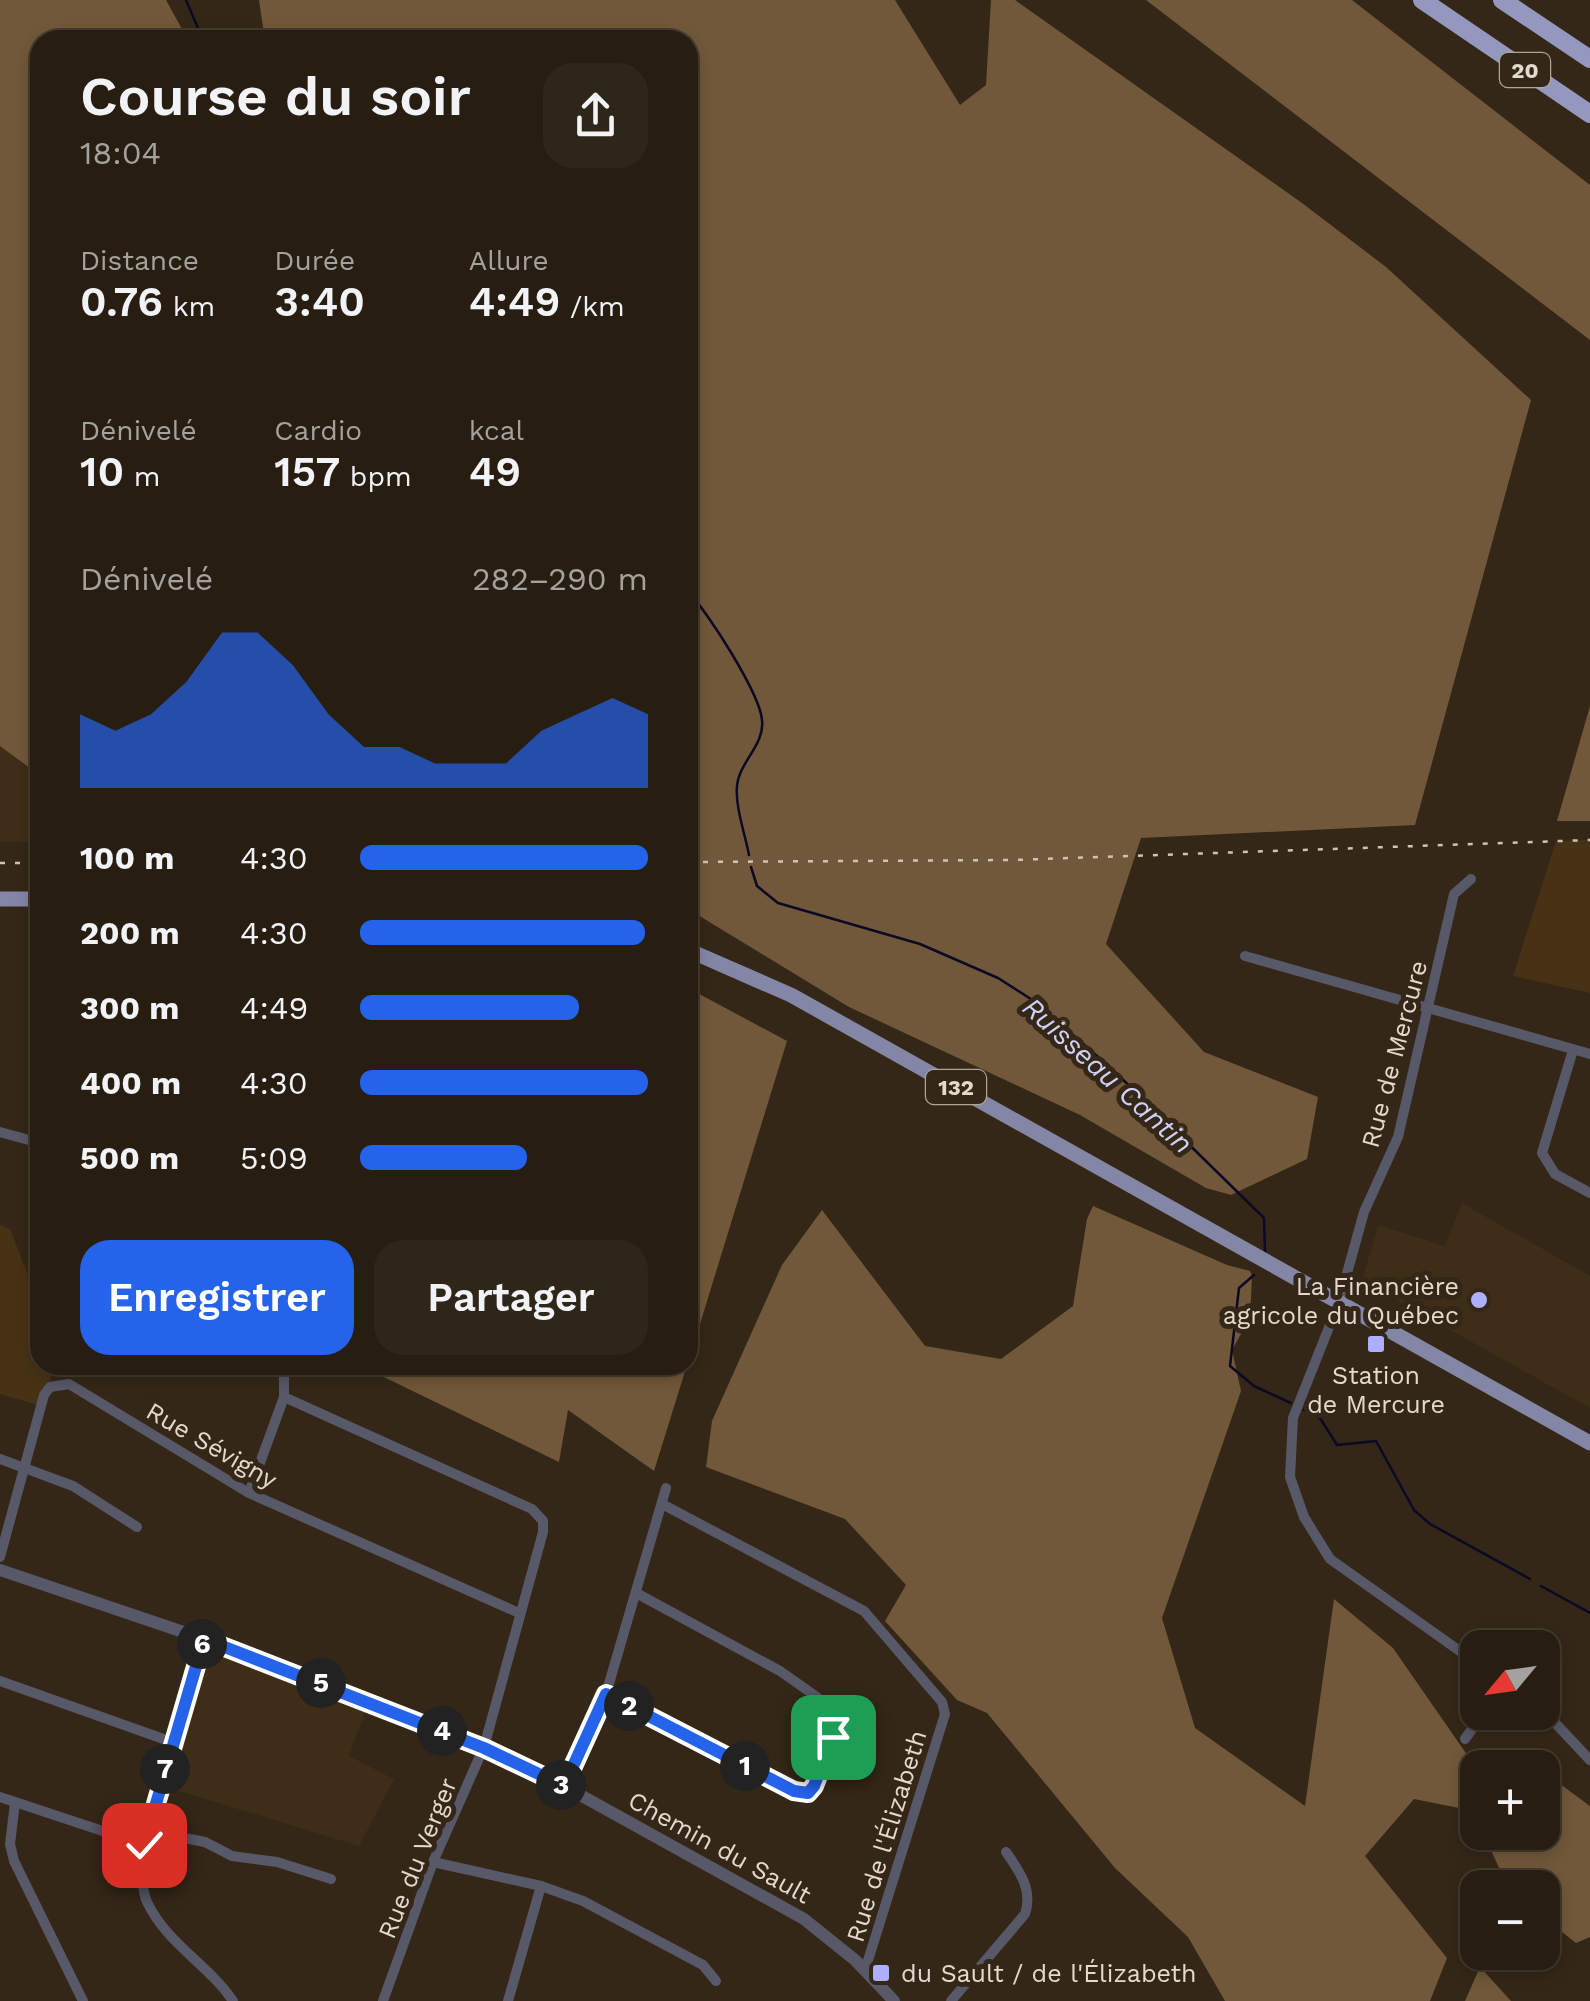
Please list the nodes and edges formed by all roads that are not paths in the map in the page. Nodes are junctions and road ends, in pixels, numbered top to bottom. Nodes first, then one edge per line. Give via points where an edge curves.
1 (1422, 0) edge
2 (1502, 0) edge
3 (1590, 59) edge
4 (1590, 114) edge
5 (1472, 878) dead end
6 (0, 899) edge
7 (30, 899) edge
8 (698, 954) edge
9 (1245, 956) dead end
10 (1428, 1008) junction
11 (1572, 1050) junction
12 (1590, 1054) edge
13 (0, 1132) edge
14 (30, 1140) edge
15 (1590, 1193) edge
16 (1339, 1302) junction
17 (284, 1375) edge
18 (284, 1397) junction
19 (1590, 1442) edge
20 (0, 1459) edge
21 (24, 1469) junction
22 (666, 1488) dead end
23 (249, 1493) junction
24 (662, 1504) junction
25 (137, 1527) dead end
26 (0, 1556) edge
27 (0, 1570) edge
28 (638, 1594) junction
29 (520, 1613) junction
30 (204, 1639) junction
31 (1460, 1651) edge
32 (0, 1681) edge
33 (606, 1694) junction
34 (1560, 1728) edge
35 (1472, 1730) edge
36 (1465, 1740) dead end
37 (172, 1742) junction
38 (484, 1748) junction
39 (1590, 1760) edge
40 (564, 1786) junction
41 (0, 1797) edge
42 (15, 1803) junction
43 (148, 1831) junction
44 (144, 1845) junction
45 (1006, 1852) dead end
46 (433, 1862) junction
47 (331, 1879) dead end
48 (541, 1886) junction
49 (865, 1970) junction
50 (716, 1981) dead end
51 (82, 2001) edge
52 (234, 2001) edge
53 (383, 2001) edge
54 (508, 2001) edge
55 (894, 2001) edge
56 (950, 2001) edge

1 - 4 highway, 20
2 - 3 highway, 20
5 - 10 street, Rue de Mercure via 1454,894
6 - 7 main road
8 - 16 main road, 132 via 791,994
9 - 10 street
10 - 11 street
10 - 16 street, Rue de Mercure via 1398,1136 1364,1212
11 - 12 street
11 - 15 street via 1542,1153 1555,1174
13 - 14 street
16 - 19 main road, 132
16 - 31 street, Rue de Mercure via 1293,1418 1290,1477 1330,1559
17 - 18 street
18 - 23 street
18 - 29 street, Rue du Verger via 532,1509 543,1532
20 - 21 street
21 - 23 street, Rue Sévigny via 44,1396 50,1387 69,1384
21 - 25 street via 72,1486
21 - 26 street, Rue Sévigny
22 - 24 street
23 - 29 street, Rue Sévigny
24 - 28 street
24 - 49 street, Rue de l'Élizabeth via 864,1611 942,1702 945,1714
27 - 30 street, Chemin du Sault
28 - 33 street
28 - 33 street via 817,1696 835,1721 833,1737 814,1786 808,1793 794,1791
29 - 38 street, Rue du Verger
30 - 37 street
30 - 38 street, Chemin du Sault
32 - 37 street
33 - 40 street
34 - 39 street
35 - 36 street
37 - 43 street
38 - 40 street, Chemin du Sault
38 - 46 street, Rue du Verger
40 - 49 street, Chemin du Sault via 804,1918
41 - 42 street
42 - 44 street
42 - 51 street via 14,1861
43 - 44 street
43 - 47 street
44 - 52 street via 145,1899 169,1937
45 - 56 street via 1026,1886 1025,1914
46 - 48 street
46 - 53 street, Rue du Verger
48 - 50 street via 624,1920 703,1965
48 - 54 street
49 - 55 street, Chemin du Sault

